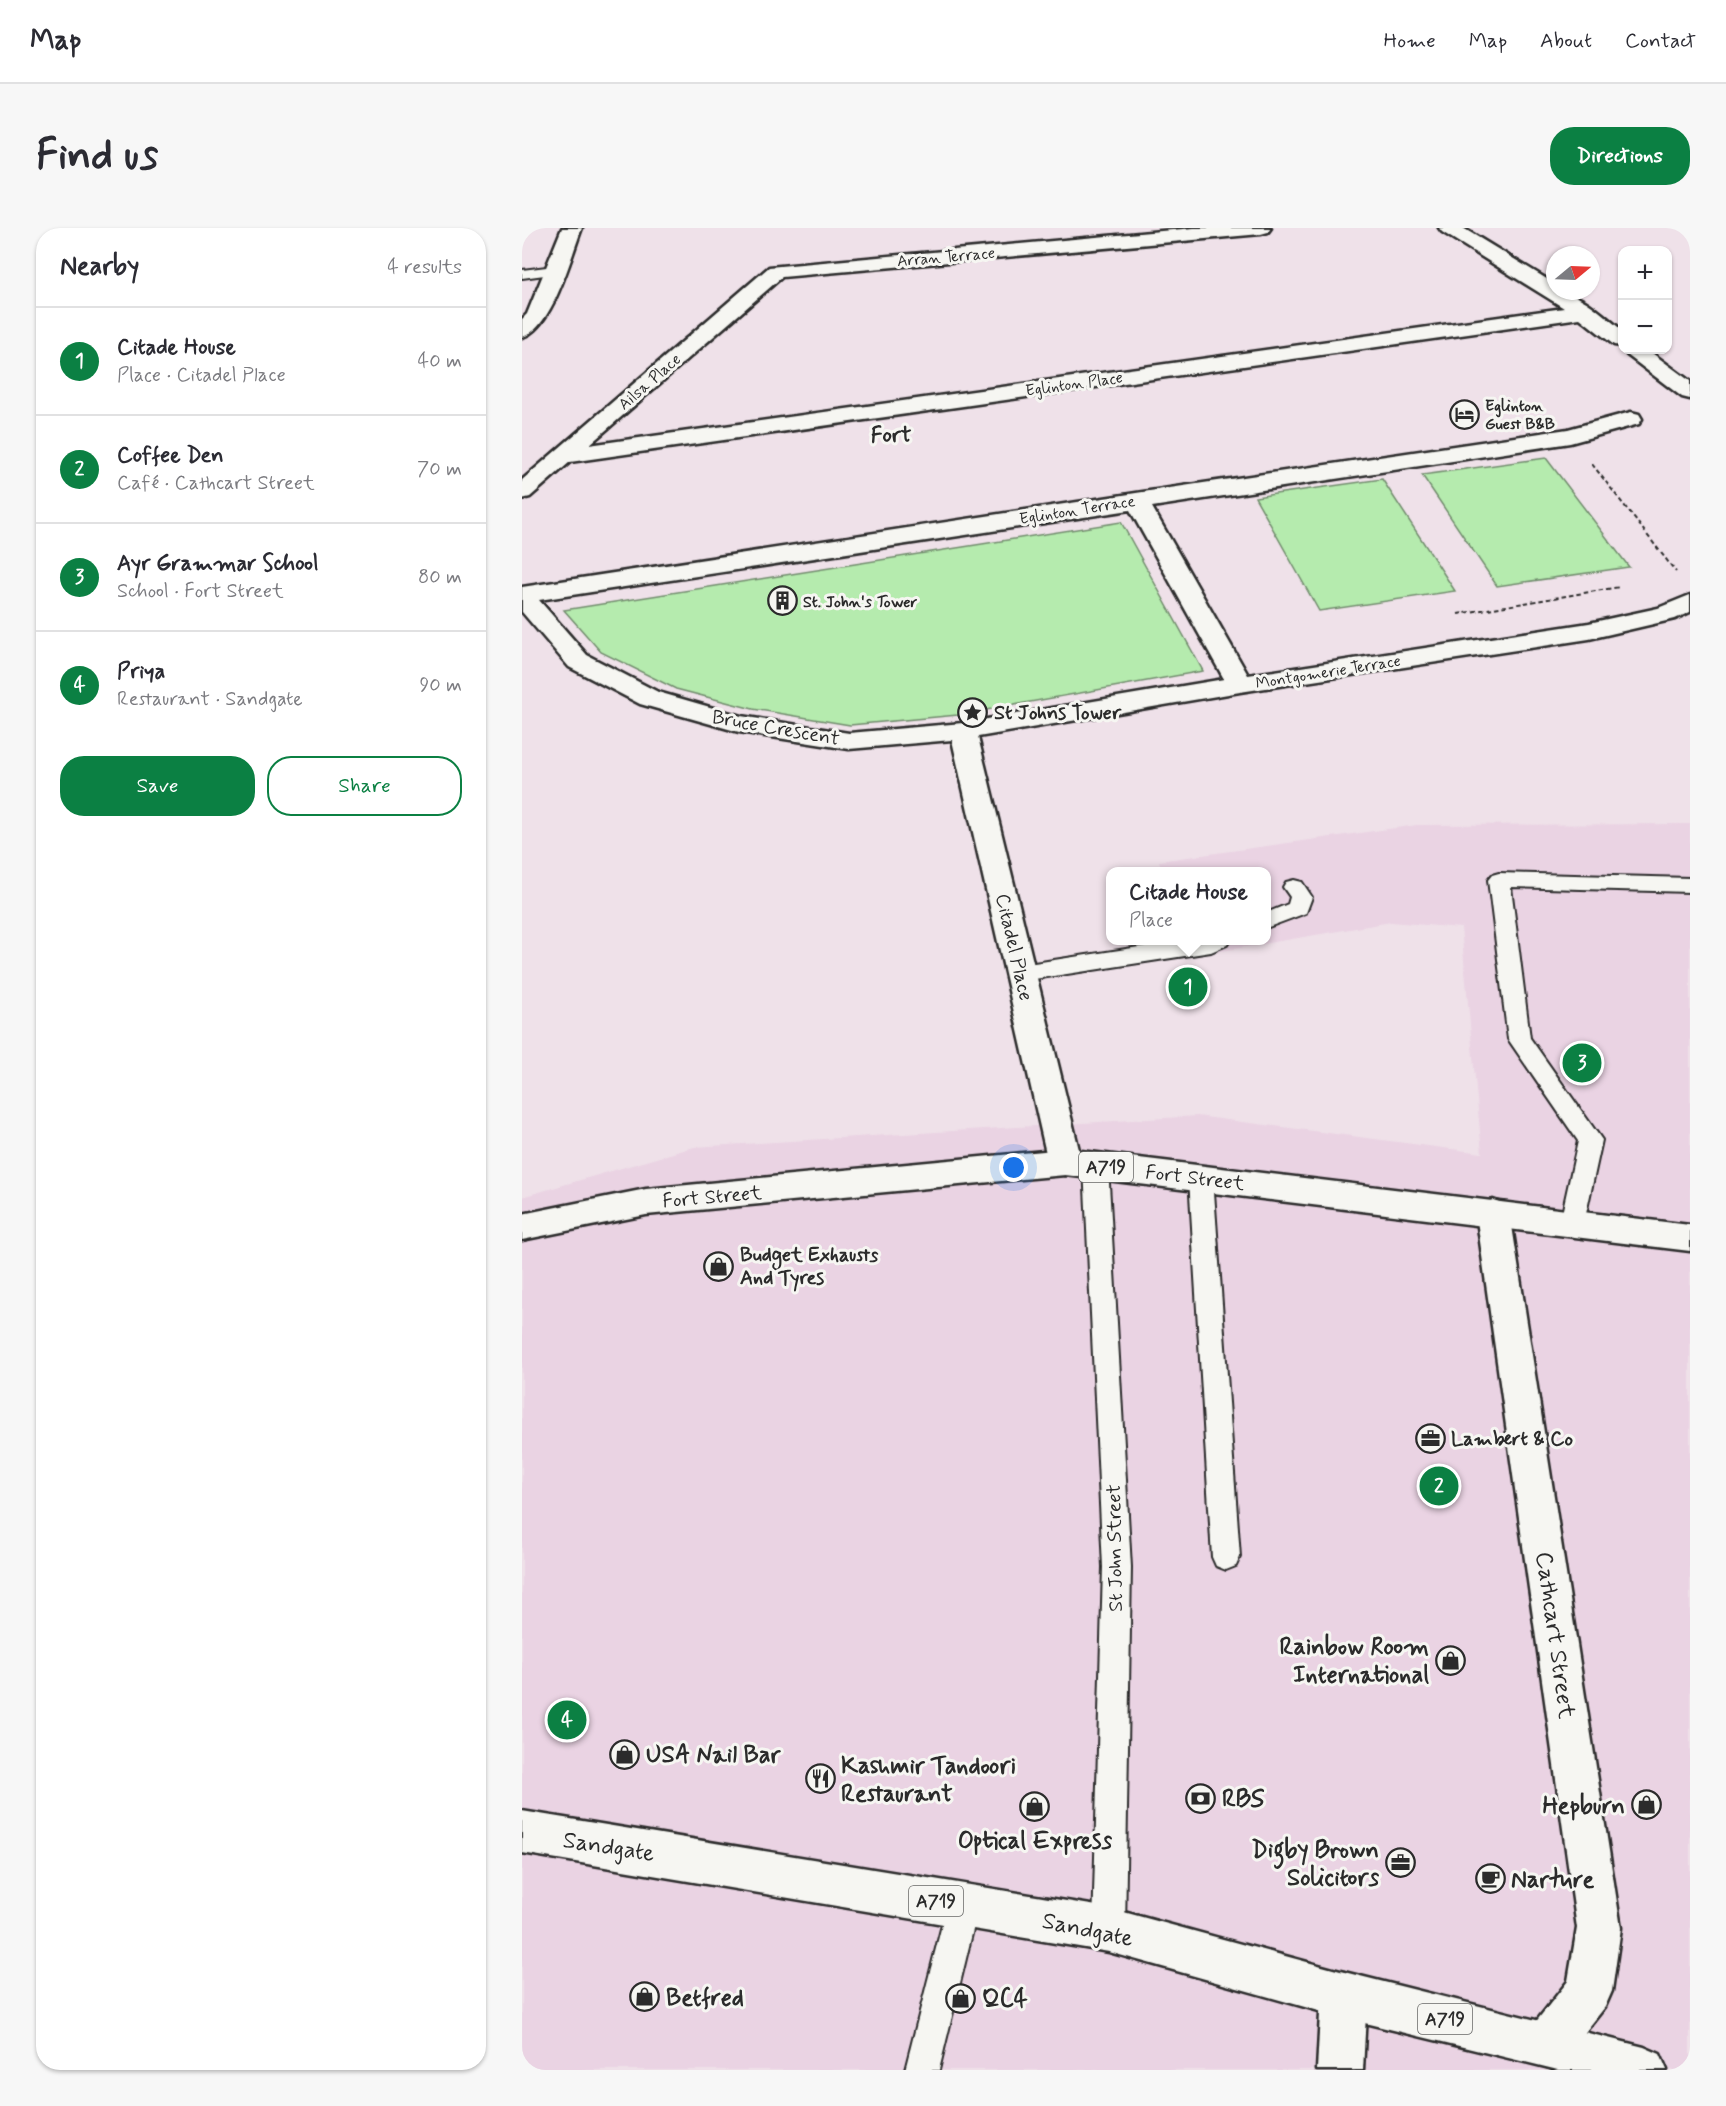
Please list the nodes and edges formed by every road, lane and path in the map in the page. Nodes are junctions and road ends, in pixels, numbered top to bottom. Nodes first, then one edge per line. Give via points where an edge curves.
1 (572, 228) edge
2 (1261, 228) edge
3 (1449, 228) edge
4 (555, 270) junction
5 (776, 271) joint
6 (522, 274) edge
7 (1584, 310) junction
8 (522, 331) edge
9 (1618, 336) edge
10 (1640, 354) edge
11 (1690, 392) edge
12 (1631, 419) dead end
13 (1569, 436) junction
14 (563, 456) junction
15 (522, 492) edge
16 (1136, 500) junction
17 (1679, 577) dead end
18 (1621, 587) dead end
19 (522, 595) edge
20 (1690, 603) edge
21 (1457, 614) dead end
22 (1240, 684) junction
23 (963, 731) junction
24 (1690, 885) edge
25 (1294, 887) dead end
26 (1271, 919) edge
27 (1204, 945) edge
28 (1022, 973) junction
29 (1081, 1164) junction
30 (1201, 1178) junction
31 (1493, 1213) junction
32 (1572, 1223) junction
33 (522, 1227) edge
34 (1690, 1238) edge
35 (1226, 1557) dead end
36 (522, 1832) edge
37 (963, 1905) junction
38 (1109, 1930) junction
39 (1344, 1995) junction
40 (1547, 2044) junction
41 (922, 2070) edge
42 (1340, 2070) edge
43 (1644, 2070) edge

1 - 4 street
2 - 5 street, Arran Terrace
3 - 7 street
4 - 6 lane
4 - 8 street via 537,316
5 - 14 street, Ailsa Place
7 - 9 street
7 - 14 street, Eglinton Place
10 - 11 street
12 - 13 street, Eglinton Terrace
13 - 16 street, Eglinton Terrace
13 - 17 path
14 - 15 street, Ailsa Place
16 - 19 street, Eglinton Terrace
16 - 22 street
18 - 21 path
19 - 23 street, Bruce Crescent via 578,661 649,698 739,724 849,741
20 - 22 street, Montgomerie Terrace via 1666,614 1589,631
22 - 23 street, Montgomerie Terrace
23 - 28 street, Citadel Place
24 - 32 lane via 1499,880 1519,1039 1590,1140
25 - 26 lane via 1301,897 1298,908
27 - 28 lane
28 - 29 street, Citadel Place
29 - 30 street, Fort Street / A719
29 - 33 street, Fort Street / A719 via 646,1202
29 - 38 lane, St John Street via 1117,1567
30 - 31 street, Fort Street / A719
30 - 35 lane
31 - 32 street, Fort Street / A719
31 - 40 street, Cathcart Street via 1599,1928 1589,1991
32 - 34 street, Fort Street / A719
36 - 37 street, Sandgate / A719
37 - 38 street, Sandgate / A719
37 - 41 lane
38 - 39 street, Sandgate / A719
39 - 40 street, Sandgate / A719
39 - 42 street
40 - 43 street, Sandgate / A719

